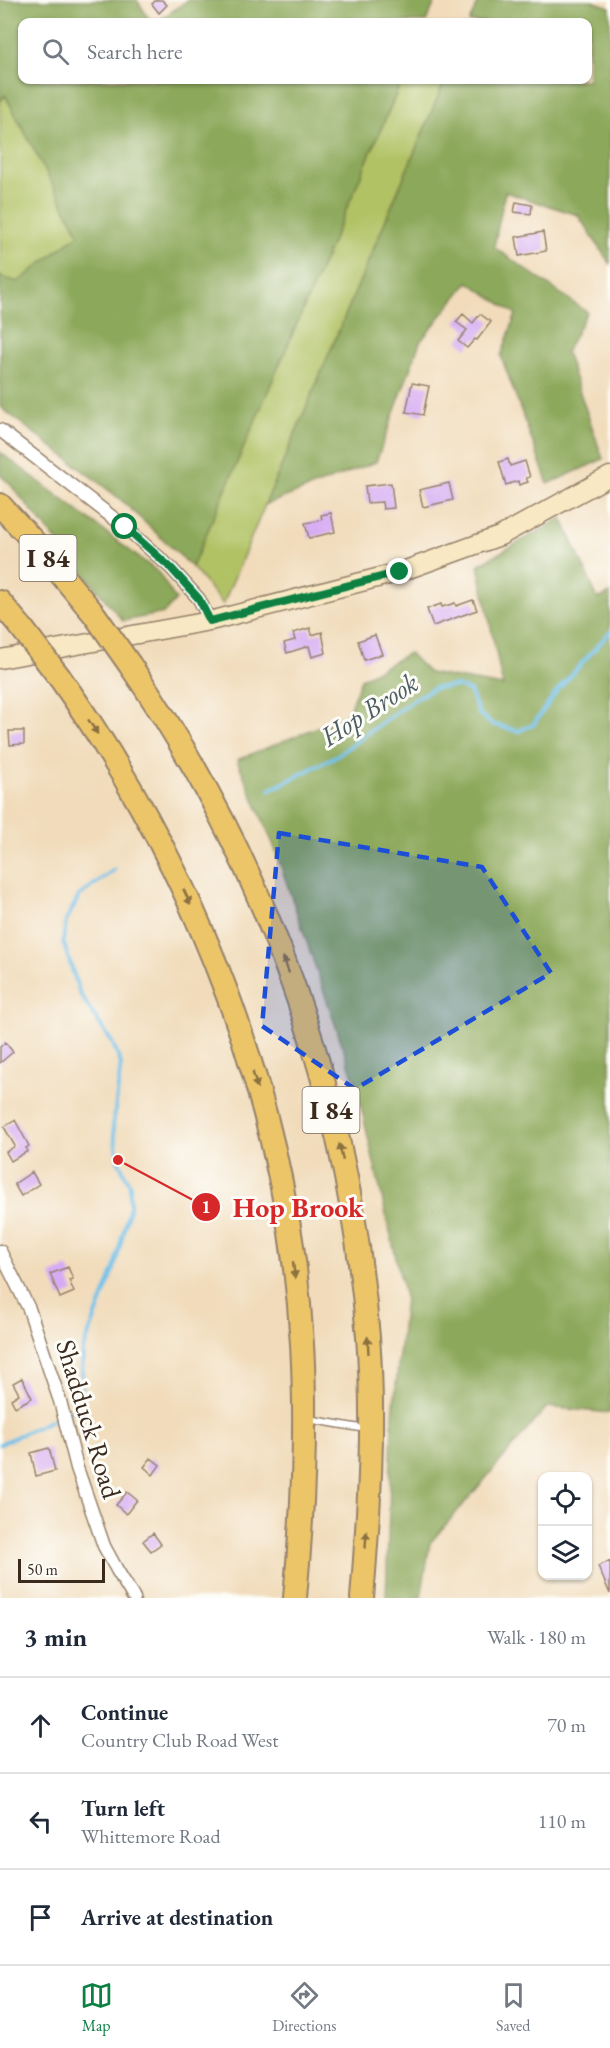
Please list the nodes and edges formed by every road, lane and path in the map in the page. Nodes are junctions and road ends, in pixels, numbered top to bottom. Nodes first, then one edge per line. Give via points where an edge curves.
1 (0, 430) edge
2 (610, 476) edge
3 (0, 505) edge
4 (0, 602) edge
5 (210, 621) junction
6 (0, 659) edge
7 (0, 1251) edge
8 (305, 1418) junction
9 (371, 1430) junction
10 (134, 1598) edge
11 (295, 1598) edge
12 (362, 1598) edge

1 - 5 street via 125,527 171,568 199,599
2 - 5 main road via 491,539 400,572
9 -> 3 highway, I 84, bridge via 368,1338 355,1228 334,1123 304,1014 266,912 219,812 165,717 94,615
4 -> 8 highway, I 84, bridge via 60,678 108,751 160,843 206,939 242,1036 270,1137 290,1238 302,1343
5 - 6 main road
7 - 10 street, Shadduck Road via 29,1309 104,1546
8 - 9 lane
8 - 11 highway, I 84 via 304,1495
12 -> 9 highway, I 84

